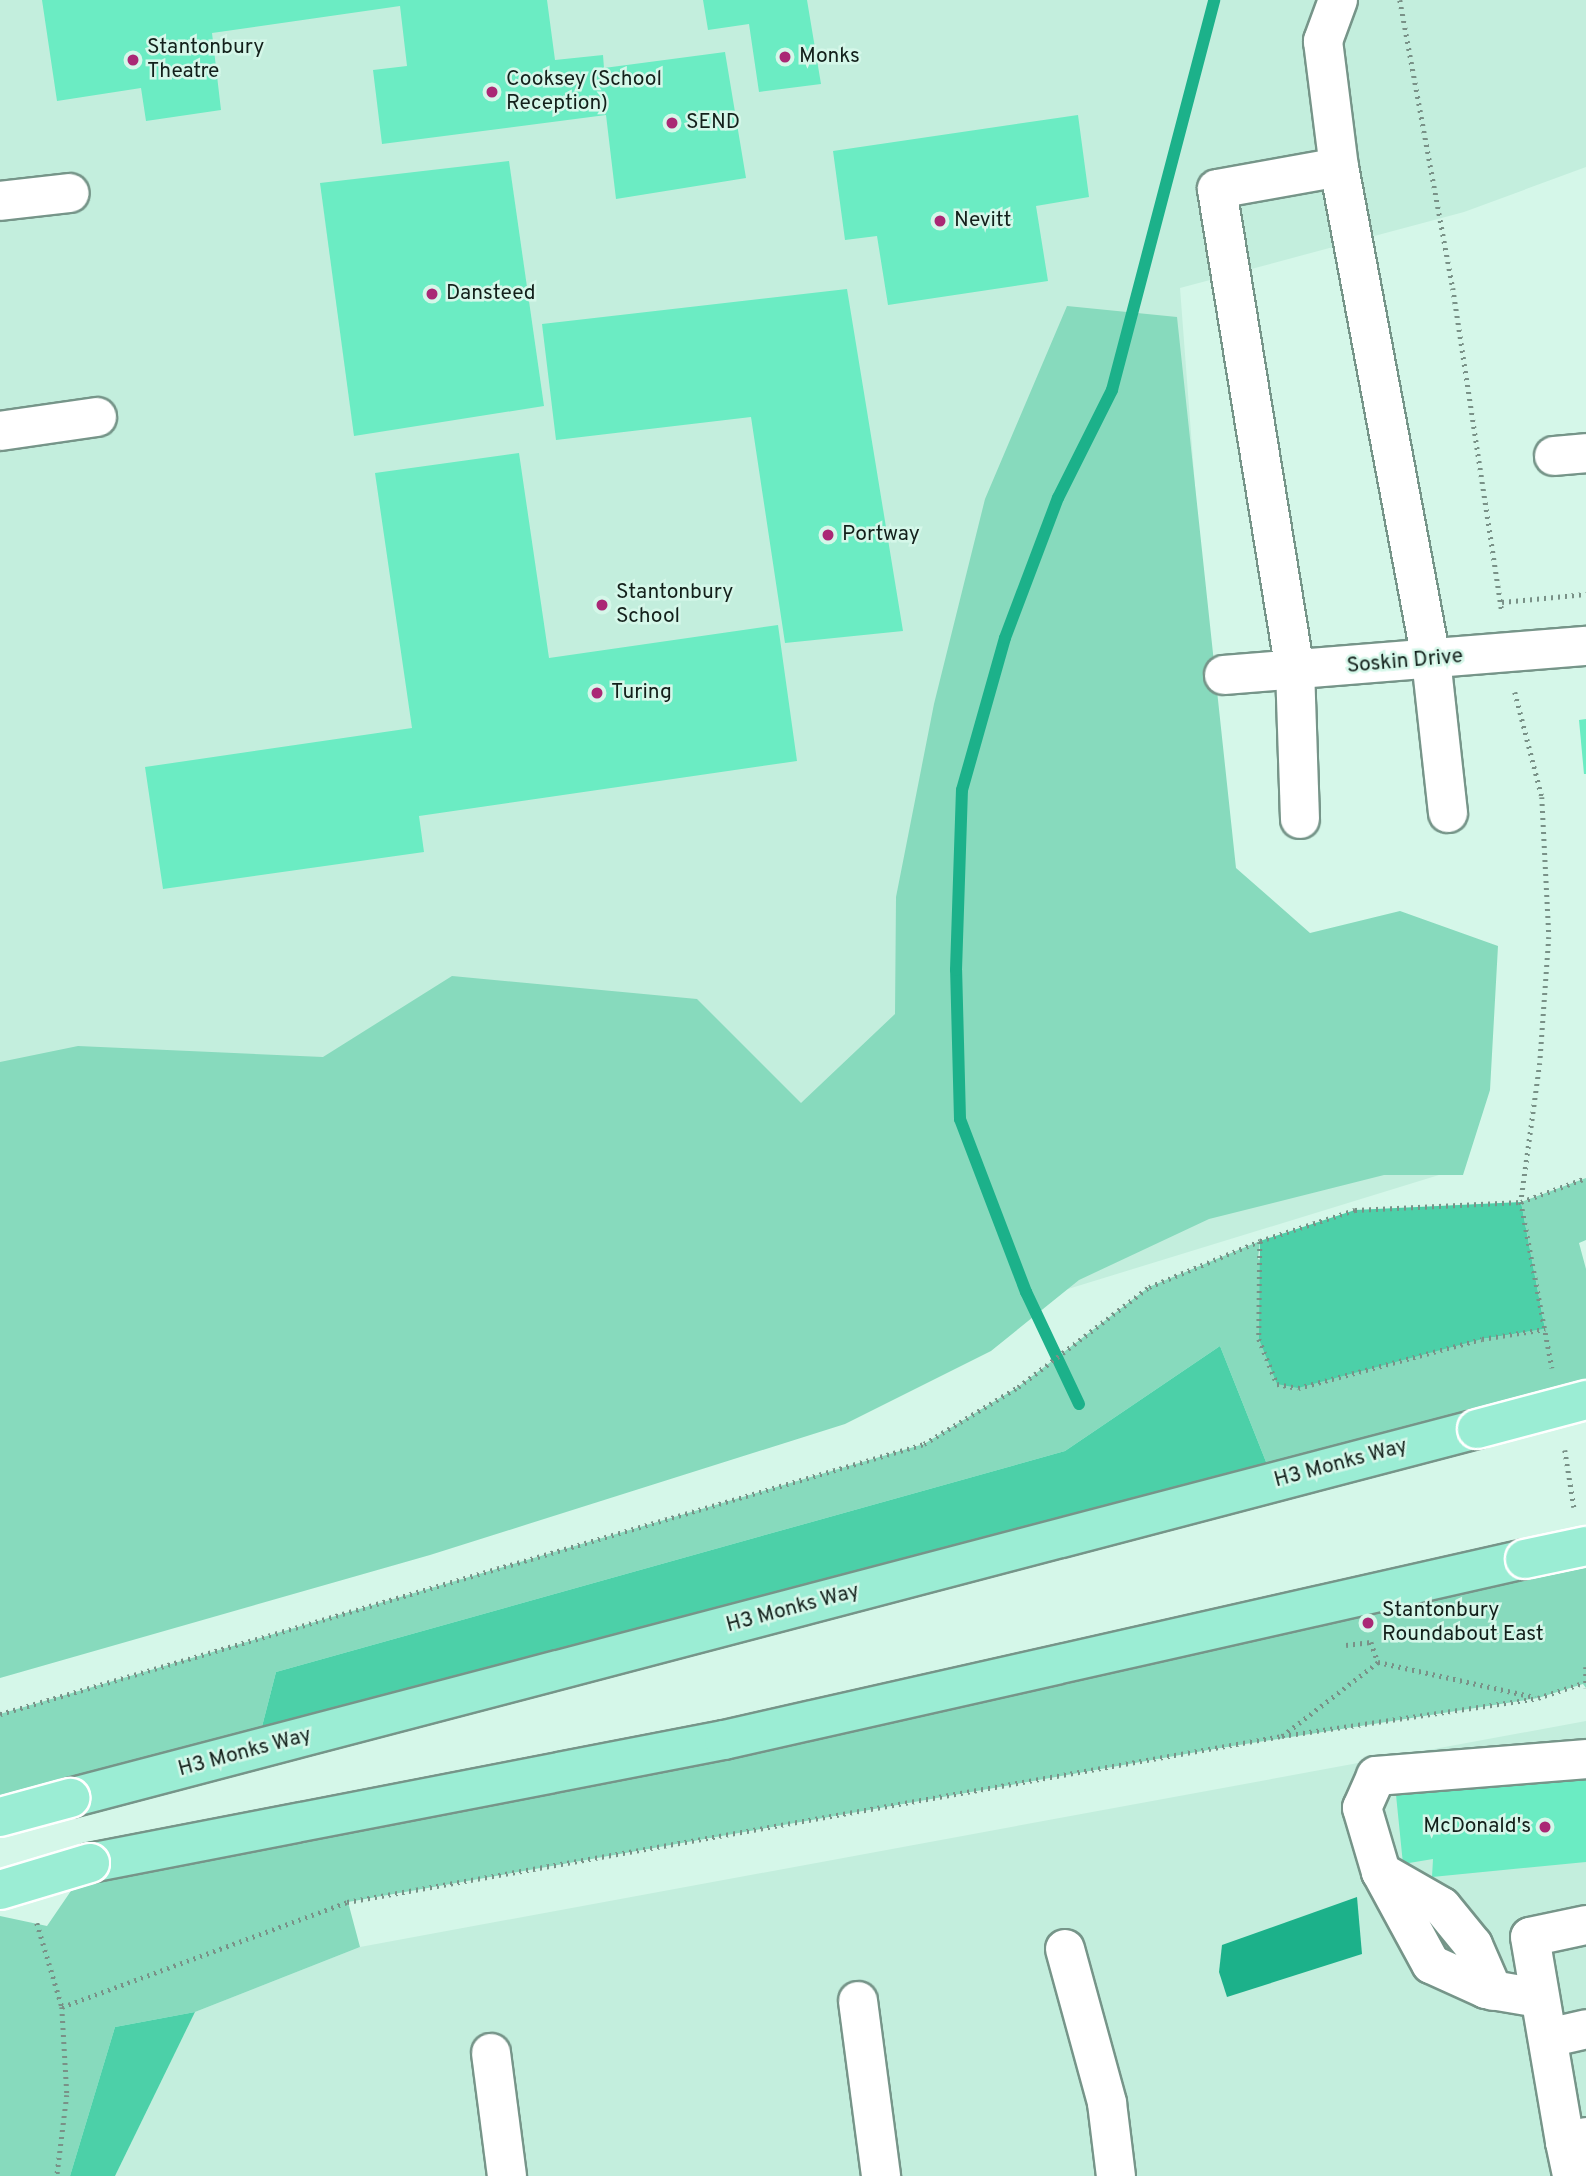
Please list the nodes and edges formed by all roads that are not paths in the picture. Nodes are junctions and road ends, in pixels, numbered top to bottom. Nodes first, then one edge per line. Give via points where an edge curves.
1 (1338, 0) edge
2 (1339, 167) junction
3 (70, 193) dead end
4 (0, 201) edge
5 (97, 417) dead end
6 (0, 431) edge
7 (1586, 646) edge
8 (1431, 659) junction
9 (1295, 671) junction
10 (1224, 675) dead end
11 (1448, 813) dead end
12 (1300, 819) dead end
13 (1570, 1392) edge
14 (1581, 1531) edge
15 (1586, 1759) edge
16 (0, 1817) edge
17 (0, 1890) edge
18 (1586, 1926) edge
19 (1065, 1949) dead end
20 (1539, 1998) junction
21 (859, 2001) dead end
22 (1586, 2029) edge
23 (1548, 2038) junction
24 (491, 2053) dead end
25 (1574, 2152) edge
26 (507, 2176) edge
27 (881, 2176) edge
28 (1116, 2176) edge

1 - 2 street via 1324,41
2 - 8 street
2 - 9 street via 1217,189
3 - 4 street
5 - 6 street
7 - 8 street, Soskin Drive
8 - 9 street, Soskin Drive
8 - 11 street
9 - 10 street, Soskin Drive
9 - 12 street
13 - 16 main road, H3 Monks Way, bridge via 1477,1429
14 - 17 main road, bridge via 1525,1559 724,1740 90,1863
15 - 20 street via 1376,1776 1362,1808 1381,1871 1431,1964 1493,1991
18 - 20 street via 1530,1937
19 - 28 street via 1107,2103
20 - 23 street
21 - 27 street
22 - 23 street
23 - 25 street
24 - 26 street

